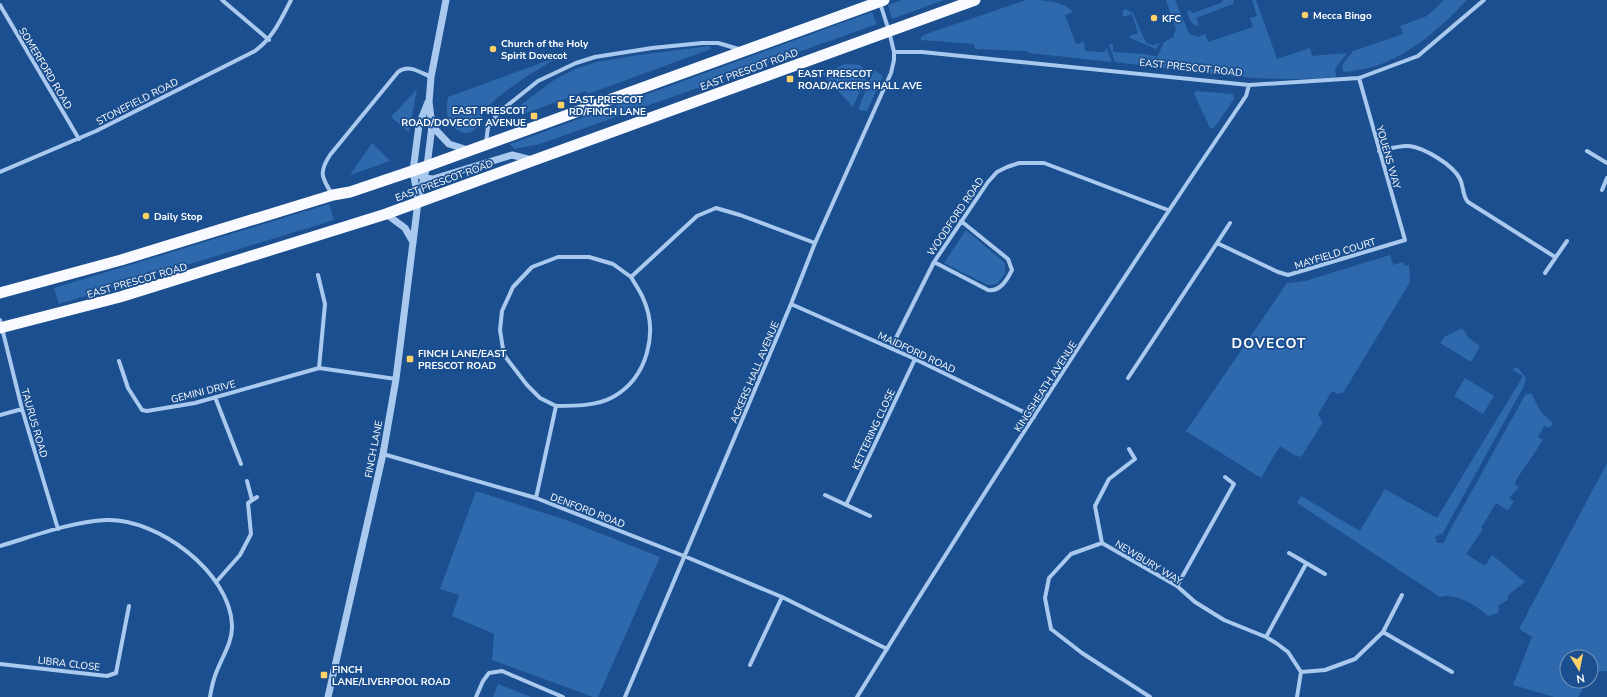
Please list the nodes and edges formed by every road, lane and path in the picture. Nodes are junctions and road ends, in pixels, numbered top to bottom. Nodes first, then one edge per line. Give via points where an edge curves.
1 (222, 0) edge
2 (291, 0) edge
3 (446, 0) edge
4 (975, 0) edge
5 (1484, 0) edge
6 (881, 1) edge
7 (0, 5) edge
8 (889, 31) junction
9 (269, 40) junction
10 (744, 51) junction
11 (894, 52) junction
12 (432, 77) junction
13 (1359, 78) junction
14 (1248, 85) junction
15 (428, 102) junction
16 (432, 126) junction
17 (79, 139) junction
18 (486, 144) junction
19 (468, 150) junction
20 (1379, 151) junction
21 (1587, 151) dead end
22 (533, 161) junction
23 (1607, 163) edge
24 (428, 166) junction
25 (413, 171) junction
26 (0, 172) edge
27 (424, 178) junction
28 (1607, 178) edge
29 (1602, 190) dead end
30 (333, 195) junction
31 (418, 202) junction
32 (1168, 210) junction
33 (386, 214) junction
34 (961, 221) junction
35 (1230, 223) dead end
36 (1405, 240) joint
37 (1567, 241) dead end
38 (1217, 242) junction
39 (413, 243) junction
40 (815, 243) junction
41 (1555, 257) junction
42 (934, 262) junction
43 (1545, 273) dead end
44 (318, 275) dead end
45 (631, 277) junction
46 (0, 293) edge
47 (792, 304) junction
48 (1, 325) edge
49 (891, 348) junction
50 (915, 359) junction
51 (119, 361) dead end
52 (319, 368) junction
53 (1128, 378) dead end
54 (396, 379) junction
55 (215, 397) junction
56 (556, 406) junction
57 (22, 409) junction
58 (0, 415) edge
59 (1034, 417) junction
60 (1129, 449) dead end
61 (383, 454) junction
62 (241, 464) dead end
63 (1225, 477) dead end
64 (247, 481) dead end
65 (825, 495) dead end
66 (257, 497) dead end
67 (536, 498) junction
68 (252, 500) junction
69 (846, 505) junction
70 (870, 516) dead end
71 (58, 529) junction
72 (1102, 543) junction
73 (0, 546) edge
74 (1290, 553) dead end
75 (684, 556) junction
76 (1306, 564) junction
77 (1325, 574) dead end
78 (217, 581) junction
79 (1177, 586) junction
80 (1402, 595) dead end
81 (782, 597) junction
82 (129, 606) dead end
83 (1383, 632) junction
84 (1266, 637) junction
85 (887, 649) junction
86 (0, 664) edge
87 (750, 665) dead end
88 (1300, 672) junction
89 (1452, 672) dead end
90 (210, 697) edge
91 (328, 697) edge
92 (476, 697) edge
93 (563, 697) edge
94 (625, 697) edge
95 (857, 697) edge
96 (1150, 697) edge
97 (1297, 697) edge

1 - 9 street
2 - 9 street, STONEFIELD ROAD
3 - 12 street
4 - 8 highway, EAST PRESCOT ROAD
5 - 13 street, EAST PRESCOT ROAD via 1418,56
6 - 8 street, EAST PRESCOT ROAD
6 - 10 highway, EAST PRESCOT ROAD
7 - 17 street, SOMERFORD ROAD
8 - 11 street, EAST PRESCOT ROAD
8 - 22 highway, EAST PRESCOT ROAD
9 - 17 street, STONEFIELD ROAD via 247,56
10 - 18 highway, EAST PRESCOT ROAD
10 - 18 street, EAST PRESCOT ROAD via 718,43 702,43 652,48 576,62 538,81 498,113 488,127
11 - 14 street, EAST PRESCOT ROAD via 922,52
11 - 40 street, ACKERS HALL AVENUE via 891,73
12 - 15 street
12 - 30 street via 408,68 398,72 324,164 322,174
13 - 14 street, EAST PRESCOT ROAD
13 - 20 street, YOUENS WAY
14 - 32 street, KINGSHEATH AVENUE via 1246,96
15 - 16 street, FINCH LANE
15 - 25 street, FINCH LANE via 419,125
16 - 19 street via 449,144
16 - 24 street, FINCH LANE
17 - 26 street, STONEFIELD ROAD
18 - 19 highway, EAST PRESCOT ROAD
19 - 24 highway, EAST PRESCOT ROAD
20 - 36 street, YOUENS WAY
20 - 41 street via 1408,146 1431,154 1461,180 1464,198 1468,202
21 - 23 street
22 - 27 street via 512,155 438,179
22 - 31 highway, EAST PRESCOT ROAD
24 - 25 highway, EAST PRESCOT ROAD
24 - 27 street, FINCH LANE
25 - 27 street
25 - 30 highway, EAST PRESCOT ROAD via 350,192
25 - 31 street, FINCH LANE
27 - 31 street, FINCH LANE
28 - 29 street
30 - 46 highway, EAST PRESCOT ROAD via 121,260
31 - 33 highway, EAST PRESCOT ROAD
31 - 39 street, FINCH LANE
32 - 34 street, WOODFORD ROAD via 1057,168 1032,162 1019,162 997,172
32 - 59 street, KINGSHEATH AVENUE
33 - 39 street via 405,228
33 - 48 highway, EAST PRESCOT ROAD via 142,291 54,315
34 - 42 street, WOODFORD ROAD
34 - 42 street via 1008,259 1012,270 1010,274 1000,288 994,291
35 - 38 street
36 - 38 street, MAYFIELD COURT via 1288,275
37 - 41 street
38 - 53 street
39 - 54 street, FINCH LANE
40 - 45 street via 716,208 697,216
40 - 47 street, ACKERS HALL AVENUE
41 - 43 street
42 - 49 street, WOODFORD ROAD
44 - 52 street via 326,304
45 - 56 street via 644,299 651,338 642,370 630,385 613,398 597,403
45 - 56 street via 613,264 589,257 558,256 532,267 513,287 502,311 500,330 504,355 527,386 540,398
47 - 49 street, MAIDFORD ROAD
47 - 75 street, ACKERS HALL AVENUE
48 - 57 street, TAURUS ROAD
49 - 50 street, MAIDFORD ROAD
50 - 59 street, MAIDFORD ROAD
50 - 69 street, KETTERING CLOSE
51 - 55 street, GEMINI DRIVE via 128,388 142,410 174,408
52 - 54 street, GEMINI DRIVE
52 - 55 street, GEMINI DRIVE
54 - 61 street, FINCH LANE
55 - 62 street
56 - 67 street
57 - 58 street
57 - 71 street, TAURUS ROAD
59 - 85 street, KINGSHEATH AVENUE
60 - 72 street via 1135,459 1108,479 1095,506
61 - 67 street, DENFORD ROAD
61 - 91 street, FINCH LANE
63 - 79 street via 1234,484
64 - 68 street
65 - 69 street
66 - 68 street
67 - 75 street, DENFORD ROAD
68 - 78 street via 248,503 251,534 240,555
69 - 70 street
71 - 73 street
71 - 78 street via 107,520 139,526 157,532 208,570
72 - 79 street, NEWBURY WAY
72 - 96 street, NEWBURY WAY via 1072,554 1049,578 1045,598 1051,629 1082,653
74 - 76 street
75 - 81 street, DENFORD ROAD
75 - 94 street, ACKERS HALL AVENUE
76 - 77 street
76 - 84 street
78 - 90 street via 226,598 232,634 214,679
79 - 84 street, NEWBURY WAY via 1195,602 1224,620
80 - 83 street
81 - 85 street, DENFORD ROAD
81 - 87 street
82 - 86 street, LIBRA CLOSE via 116,673 107,676
83 - 88 street via 1355,659 1325,670
83 - 89 street
84 - 88 street, NEWBURY WAY via 1288,652
85 - 95 street, KINGSHEATH AVENUE
88 - 97 street
92 - 93 street via 489,673 502,671

